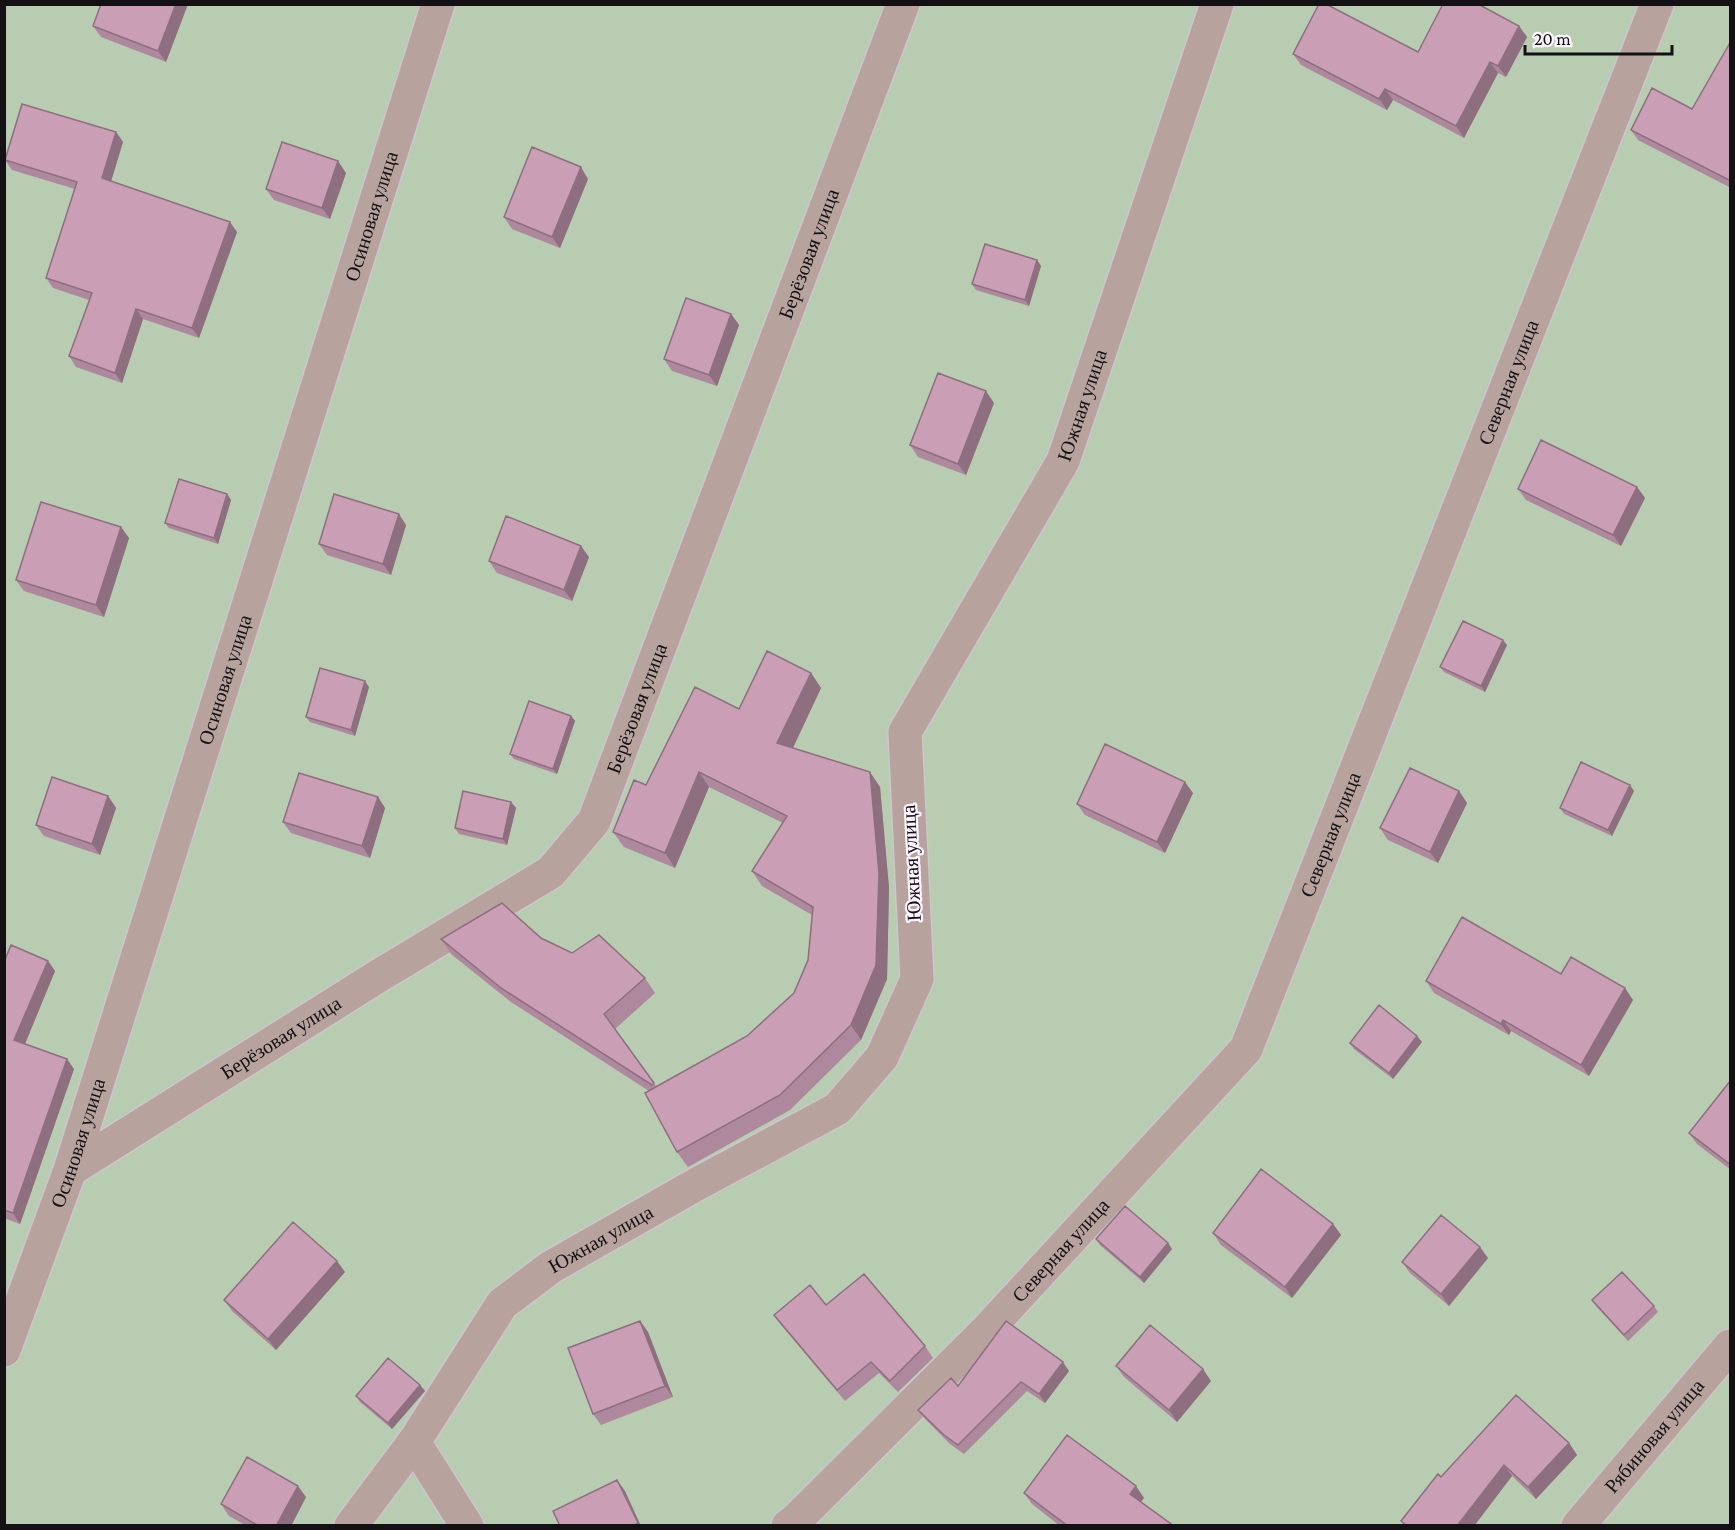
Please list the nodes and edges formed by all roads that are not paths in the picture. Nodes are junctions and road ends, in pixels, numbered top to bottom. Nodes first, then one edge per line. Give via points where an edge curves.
1 (438, 4) edge
2 (903, 4) edge
3 (1217, 4) edge
4 (1657, 4) edge
5 (70, 1170) junction
6 (1731, 1346) edge
7 (4, 1350) edge
8 (414, 1442) junction
9 (793, 1524) edge
10 (351, 1526) edge
11 (467, 1526) edge
12 (1578, 1526) edge

1 - 5 street, Осиновая улица
2 - 5 street, Берёзовая улица via 594,821 551,872
3 - 8 street, Южная улица via 1063,461 905,732 917,980 882,1057 837,1109 551,1267 502,1304
4 - 9 street, Северная улица via 1246,1049 986,1331
5 - 7 street, Осиновая улица
6 - 12 street, Рябиновая улица
8 - 10 street, Южная улица
8 - 11 street

